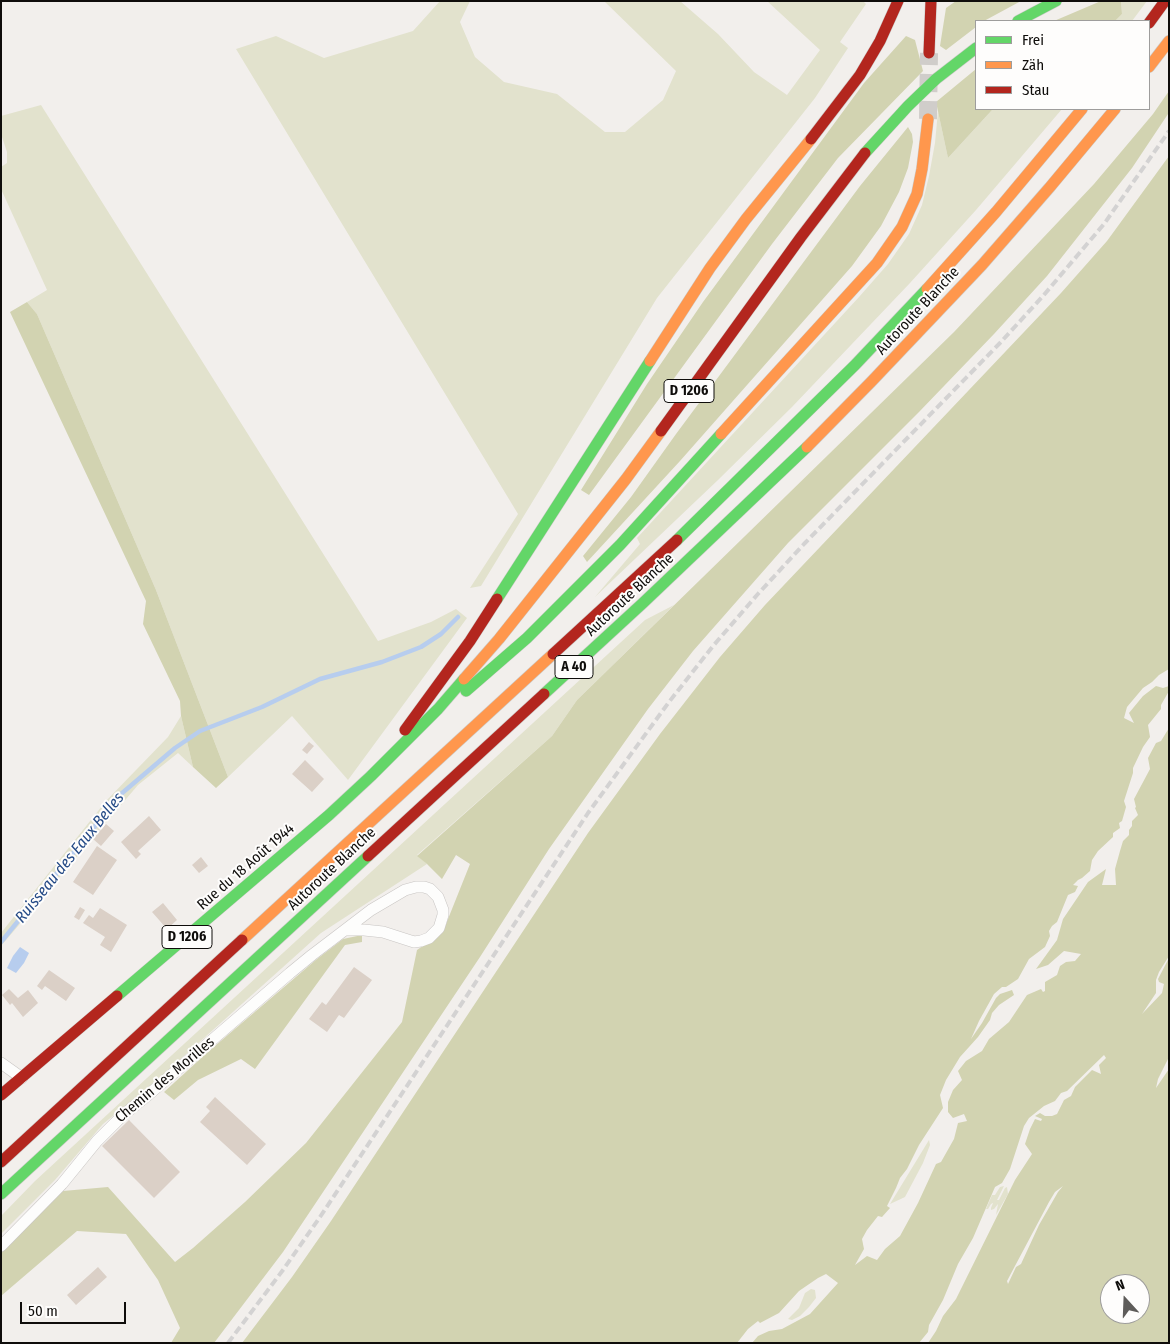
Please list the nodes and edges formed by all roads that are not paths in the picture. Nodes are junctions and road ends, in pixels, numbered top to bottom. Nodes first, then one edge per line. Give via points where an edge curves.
1 (898, 1) edge
2 (931, 1) edge
3 (1056, 1) edge
4 (1165, 1) edge
5 (1020, 20) edge
6 (1150, 22) edge
7 (1169, 41) edge
8 (975, 49) edge
9 (929, 53) tunnel mouth
10 (1150, 66) edge
11 (1081, 110) edge
12 (1114, 110) edge
13 (928, 119) tunnel mouth
14 (407, 741) junction
15 (371, 776) junction
16 (345, 930) junction
17 (1, 1063) edge
18 (22, 1078) junction
19 (1, 1096) edge
20 (1, 1162) edge
21 (1, 1194) edge
22 (1, 1246) edge

1 - 15 main road via 860,75 710,268 470,641
2 - 9 main road
3 - 5 main road
4 - 6 main road
7 - 10 main road
8 - 14 main road, D 1206 via 936,79 859,160 626,479 500,639
11 - 20 main road, Autoroute Blanche / A 40 via 930,286 713,506
12 - 21 main road, Autoroute Blanche / A 40 via 982,265 799,455 644,602
13 - 14 main road via 917,194 902,227 877,263 620,546 527,638
14 - 15 main road, D 1206
15 - 18 main road, Rue du 18 Août 1944 / D 1206
16 - 16 street, Chemin des Morilles via 383,932 414,942 421,941 439,928 443,910 430,889 410,888 370,910
16 - 22 street, Chemin des Morilles via 123,1114 96,1141 62,1184
17 - 18 street
18 - 19 main road, Rue du 18 Août 1944 / D 1206

